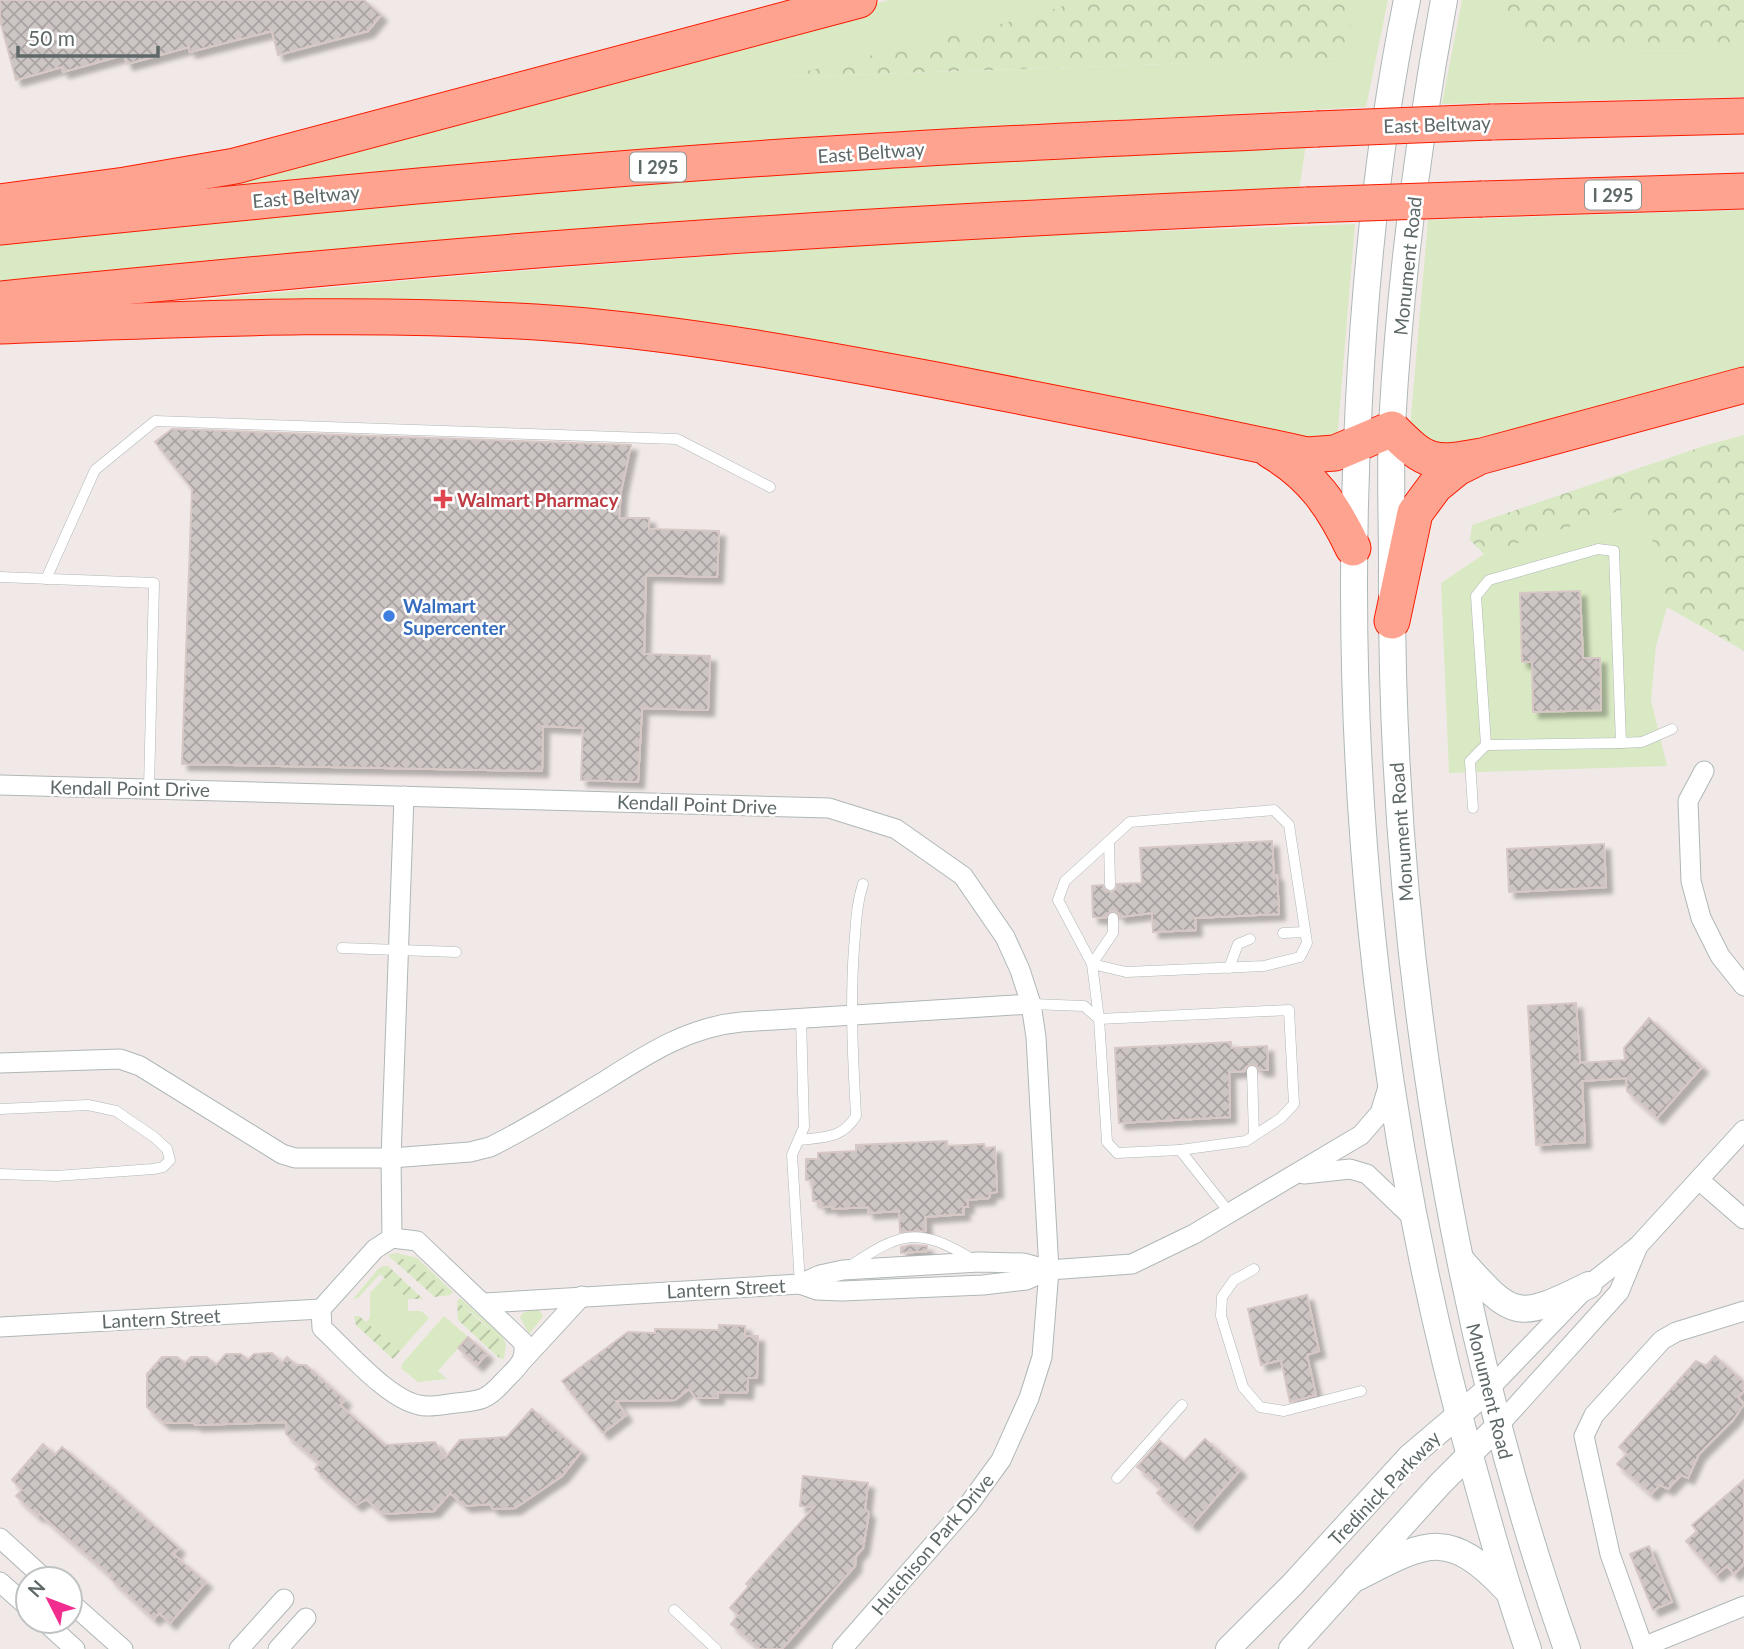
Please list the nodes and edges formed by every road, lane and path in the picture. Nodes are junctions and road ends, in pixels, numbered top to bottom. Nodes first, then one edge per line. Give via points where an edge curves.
1 (859, 0) edge
2 (1406, 0) edge
3 (1444, 0) edge
4 (1744, 116) edge
5 (1744, 191) edge
6 (0, 202) edge
7 (0, 227) edge
8 (0, 299) edge
9 (0, 327) edge
10 (1744, 385) edge
11 (1392, 429) junction
12 (1262, 445) junction
13 (1357, 445) junction
14 (1482, 456) junction
15 (770, 487) dead end
16 (1353, 548) junction
17 (0, 578) edge
18 (46, 579) junction
19 (1392, 621) junction
20 (1672, 729) dead end
21 (1620, 743) junction
22 (1486, 745) junction
23 (1704, 771) dead end
24 (0, 785) edge
25 (149, 788) junction
26 (404, 796) junction
27 (1473, 808) dead end
28 (1110, 841) junction
29 (863, 884) dead end
30 (1110, 885) dead end
31 (1114, 918) dead end
32 (1305, 932) junction
33 (1283, 933) dead end
34 (1250, 939) dead end
35 (342, 948) dead end
36 (398, 950) junction
37 (456, 952) dead end
38 (1092, 964) junction
39 (1229, 968) junction
40 (1744, 986) edge
41 (1031, 1004) junction
42 (852, 1015) junction
43 (801, 1018) junction
44 (1099, 1019) junction
45 (0, 1063) edge
46 (1252, 1071) dead end
47 (1390, 1080) junction
48 (0, 1110) edge
49 (1744, 1130) edge
50 (1254, 1135) junction
51 (799, 1140) junction
52 (1180, 1150) junction
53 (391, 1157) junction
54 (0, 1174) edge
55 (1289, 1176) junction
56 (1699, 1180) junction
57 (1229, 1212) junction
58 (1742, 1217) edge
59 (1414, 1219) junction
60 (393, 1238) junction
61 (1638, 1246) junction
62 (1460, 1258) junction
63 (979, 1262) junction
64 (1254, 1269) dead end
65 (843, 1270) junction
66 (1049, 1270) junction
67 (800, 1284) junction
68 (1589, 1285) junction
69 (582, 1296) junction
70 (485, 1303) junction
71 (321, 1309) junction
72 (1744, 1311) edge
73 (0, 1328) edge
74 (523, 1360) junction
75 (1489, 1390) junction
76 (1361, 1391) dead end
77 (1182, 1405) dead end
78 (1458, 1415) junction
79 (1498, 1426) junction
80 (1469, 1454) junction
81 (1117, 1478) dead end
82 (0, 1538) edge
83 (30, 1565) edge
84 (1356, 1578) junction
85 (0, 1581) edge
86 (1509, 1592) junction
87 (14, 1594) edge
88 (284, 1599) dead end
89 (1744, 1606) edge
90 (674, 1611) dead end
91 (84, 1614) edge
92 (306, 1618) dead end
93 (60, 1635) edge
94 (1644, 1648) edge
95 (75, 1649) edge
96 (123, 1649) edge
97 (239, 1649) edge
98 (278, 1649) edge
99 (716, 1649) edge
100 (842, 1649) edge
101 (1228, 1649) edge
102 (1290, 1649) edge
103 (1528, 1649) edge
104 (1567, 1649) edge

1 - 6 highway via 235,166
2 - 13 main road, Monument Road via 1372,234
3 - 11 main road, Monument Road via 1409,233
4 - 7 highway, East Beltway / I 295, bridge via 1490,122 877,151 254,200
5 - 8 highway, I 295, bridge via 1012,219 616,244
9 - 12 highway via 385,315 567,325 722,342 873,368
10 - 14 highway
11 - 13 highway
11 - 14 highway via 1414,452 1432,460
11 - 19 main road, Monument Road
12 - 13 highway via 1307,454 1335,453
12 - 16 highway via 1309,478
13 - 16 main road, Monument Road
14 - 19 highway via 1435,486 1415,513
15 - 18 lane via 677,439 155,421 95,470
16 - 47 main road, Monument Road via 1362,846
17 - 18 lane
18 - 25 lane via 154,583
19 - 62 main road, Monument Road via 1405,895 1426,1064
20 - 21 lane via 1642,742
21 - 22 lane
21 - 22 lane via 1614,551 1598,549 1489,580 1476,596
22 - 27 lane via 1470,761
23 - 40 street via 1688,801 1691,881 1701,918 1720,956
24 - 25 street, Kendall Point Drive
25 - 26 street, Kendall Point Drive
26 - 36 street
26 - 41 street, Kendall Point Drive via 829,808 896,829 963,876 1005,937
28 - 30 lane
28 - 32 lane via 1130,822 1274,810 1289,825
28 - 38 lane via 1065,881 1058,900
29 - 42 lane via 858,900
31 - 38 lane via 1112,933
32 - 33 lane
32 - 39 lane via 1307,943 1300,957
34 - 39 lane via 1238,944
35 - 36 lane
36 - 37 lane
36 - 53 street
38 - 39 lane via 1126,972
38 - 44 lane
41 - 42 street
41 - 44 lane via 1084,1006
41 - 66 street, Kendall Point Drive
42 - 43 street
42 - 51 lane via 856,1116 848,1129 830,1137
43 - 51 lane via 804,1127
43 - 53 street via 737,1022 681,1036 490,1147 471,1153
44 - 50 lane via 1289,1010 1294,1104
44 - 52 lane via 1107,1142 1117,1153
45 - 53 street via 120,1059 140,1066 282,1154 310,1160
46 - 50 lane
47 - 55 street, Lantern Street via 1380,1113 1362,1135
47 - 59 main road, Monument Road
48 - 54 lane via 88,1105 116,1111 154,1137 167,1149 170,1160 153,1169
49 - 56 street, Tredinick Parkway
50 - 52 lane via 1246,1141
51 - 67 lane via 792,1155
52 - 57 lane
53 - 60 street
55 - 57 street, Lantern Street
55 - 59 street via 1350,1169 1367,1174
56 - 58 street
56 - 61 street, Tredinick Parkway
57 - 66 street, Lantern Street via 1132,1264
59 - 78 main road, Monument Road
60 - 70 street via 418,1241
60 - 71 street via 375,1249
61 - 68 street, Tredinick Parkway
61 - 79 street, Tredinick Parkway via 1619,1292
62 - 68 main road via 1491,1294 1525,1310 1536,1310
62 - 75 main road, Monument Road
63 - 65 street, Lantern Street
63 - 65 lane via 928,1237 899,1238
63 - 66 street, Lantern Street via 1023,1263
64 - 76 lane via 1234,1280 1222,1297 1222,1316 1243,1387 1260,1407 1283,1411
65 - 67 street, Lantern Street
66 - 67 street, Lantern Street via 1026,1280 970,1285 842,1291
66 - 100 street, Hutchison Park Drive via 1042,1357 1001,1460 970,1504
67 - 69 street, Lantern Street
68 - 75 street, Tredinick Parkway
69 - 70 street, Lantern Street
69 - 74 street
70 - 74 street via 523,1342
71 - 73 street, Lantern Street
71 - 74 street via 322,1328 391,1392 422,1406 482,1401
72 - 94 street via 1662,1340 1594,1415 1584,1436 1610,1553
75 - 78 street, Tredinick Parkway
75 - 79 main road, Monument Road
77 - 81 lane
78 - 80 main road, Monument Road
78 - 101 street, Tredinick Parkway via 1409,1457
79 - 80 street, Tredinick Parkway
79 - 104 main road, Monument Road
80 - 84 street, Tredinick Parkway
80 - 86 main road, Monument Road
82 - 83 street
84 - 86 main road via 1415,1549 1444,1546 1475,1560
84 - 102 street, Tredinick Parkway
85 - 87 street
86 - 103 main road, Monument Road
88 - 97 street
89 - 94 street
90 - 99 lane
91 - 96 street
92 - 98 street
93 - 95 street

